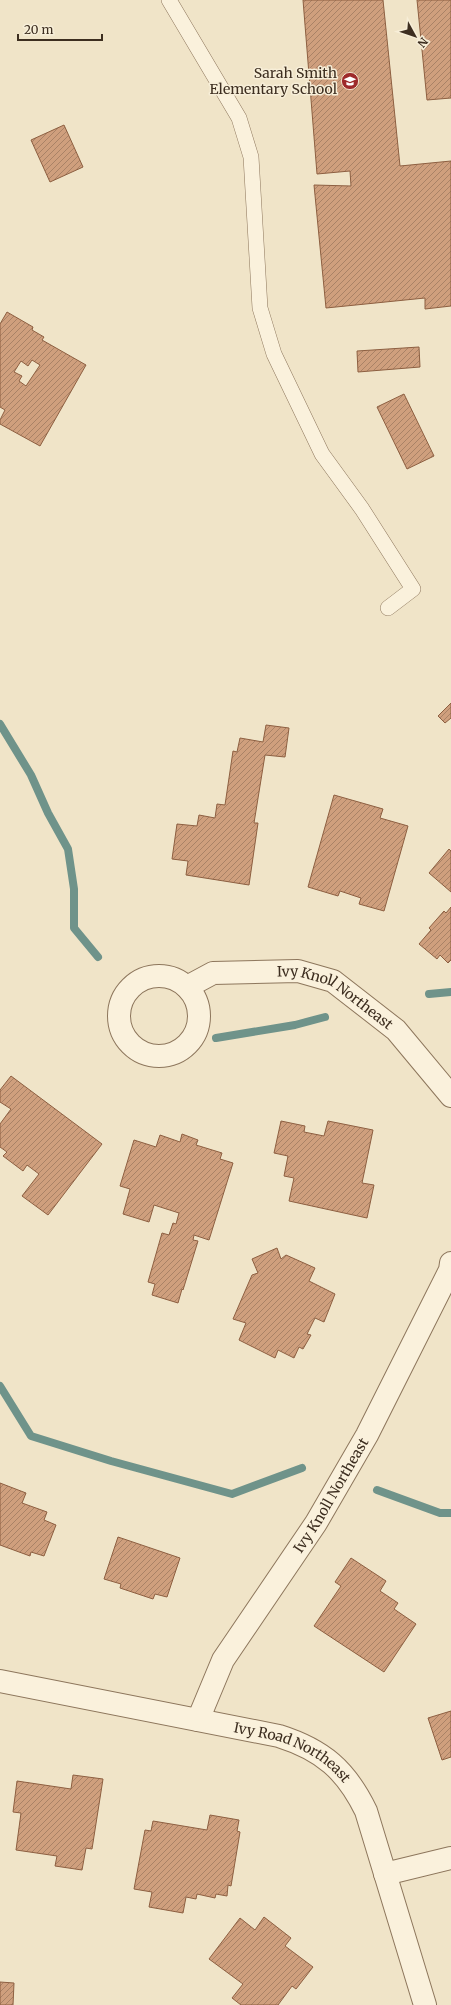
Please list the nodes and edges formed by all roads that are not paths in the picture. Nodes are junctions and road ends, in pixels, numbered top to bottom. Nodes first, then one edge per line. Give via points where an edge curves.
1 (169, 0) edge
2 (388, 608) dead end
3 (187, 987) dead end
4 (451, 1096) edge
5 (451, 1263) edge
6 (0, 1681) edge
7 (198, 1720) junction
8 (451, 1858) edge
9 (385, 1874) junction
10 (425, 2005) edge

1 - 2 lane via 239,118 251,156 260,308 274,354 322,454 362,509 413,588
3 - 4 street, Ivy Knoll Northeast via 213,973 298,971 333,981 396,1030
5 - 7 street, Ivy Knoll Northeast via 450,1270 367,1435 316,1523 223,1660
6 - 7 street, Ivy Road Northeast
7 - 9 street, Ivy Road Northeast via 279,1736 301,1743 331,1762 355,1789 366,1811
8 - 9 street
9 - 10 street, Ivy Road Northeast

